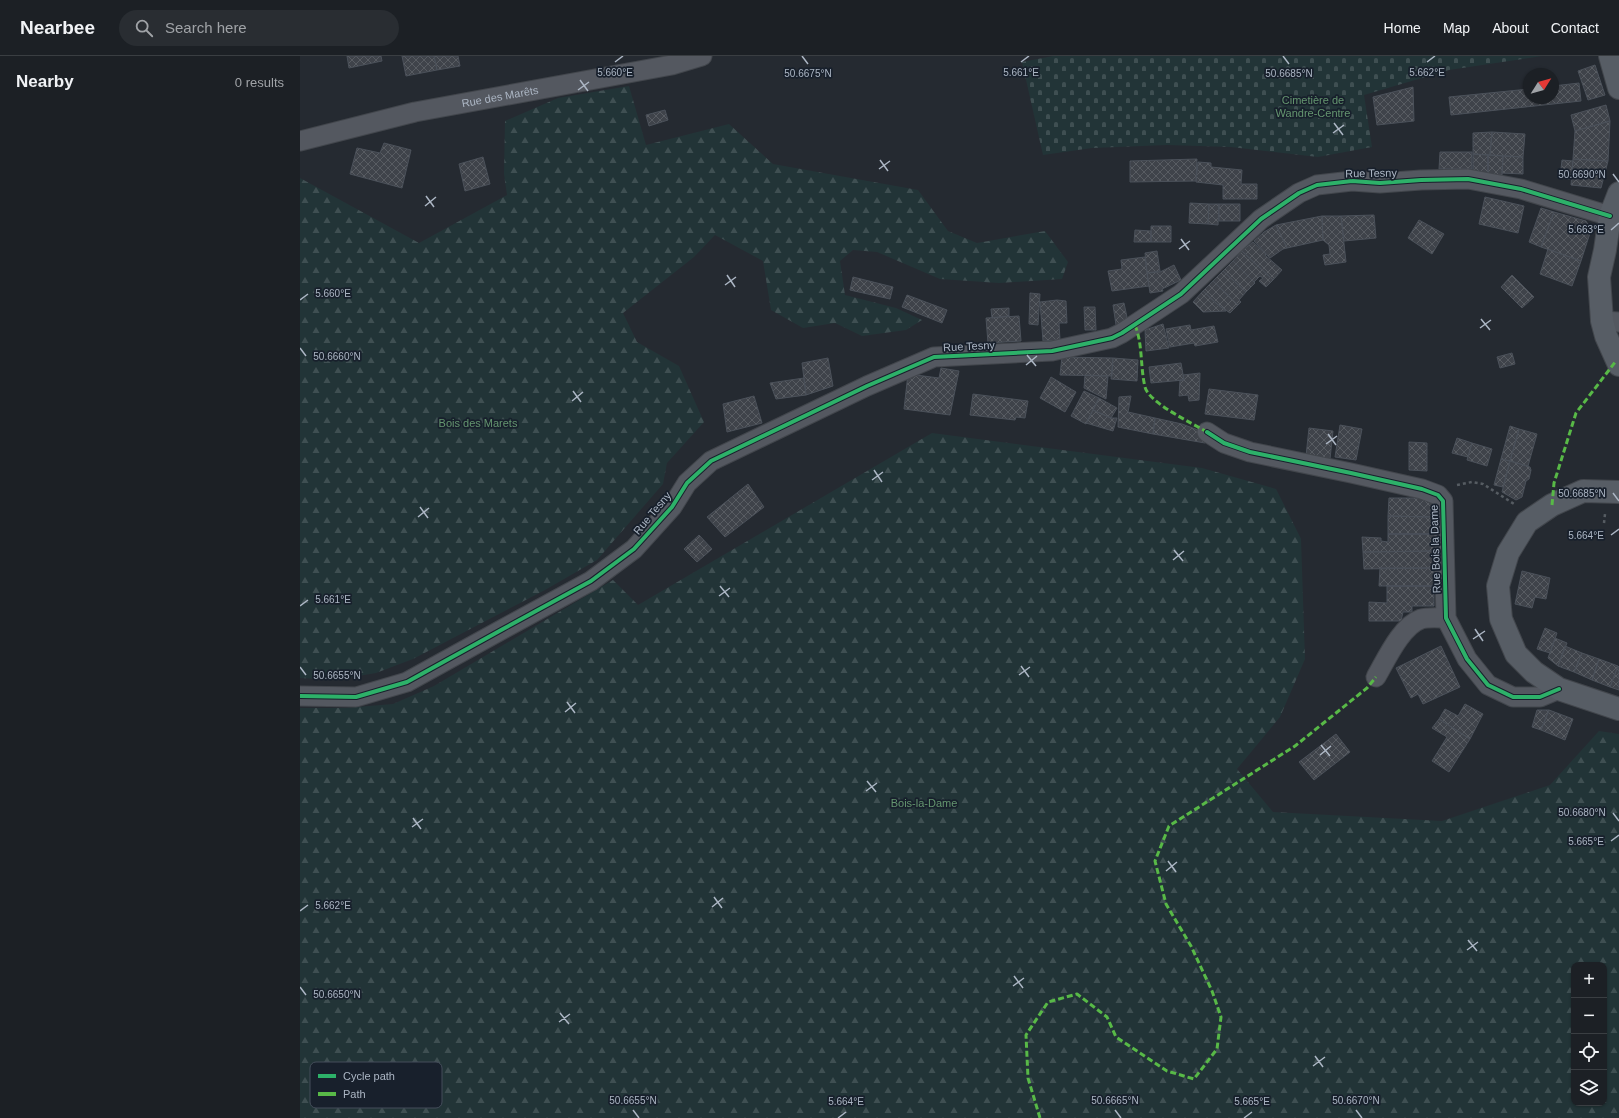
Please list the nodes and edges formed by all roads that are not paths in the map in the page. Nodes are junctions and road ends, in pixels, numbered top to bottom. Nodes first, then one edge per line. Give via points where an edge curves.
1 (702, 56) edge
2 (1610, 56) edge
3 (1619, 88) edge
4 (300, 141) edge
5 (1619, 193) edge
6 (1610, 216) junction
7 (1610, 321) edge
8 (1619, 365) edge
9 (1207, 432) dead end
10 (1619, 492) edge
11 (1446, 618) junction
12 (1376, 677) dead end
13 (1559, 689) junction
14 (300, 696) edge
15 (1619, 709) edge

1 - 4 street, Rue des Marêts via 672,64 416,112
2 - 3 street
5 - 6 street
6 - 7 street via 1599,278
6 - 14 street, Rue Tesny via 1520,189 1468,179 1380,183 1352,181 1317,185 1299,193 1261,218 1181,294 1122,334 1052,351 934,357 868,386 711,461 687,483 672,507 634,549 591,581 503,630 407,682 356,697
7 - 8 street via 1606,336
9 - 11 street, Rue Bois la Dame via 1224,443 1250,452 1422,489 1438,495 1443,501
10 - 13 street via 1583,491 1552,505 1527,522 1508,554 1498,586 1501,619 1516,654 1534,672
11 - 12 street via 1422,619 1410,626
11 - 13 street, Rue Bois la Dame via 1467,659 1488,685 1513,697 1540,697
13 - 15 street

